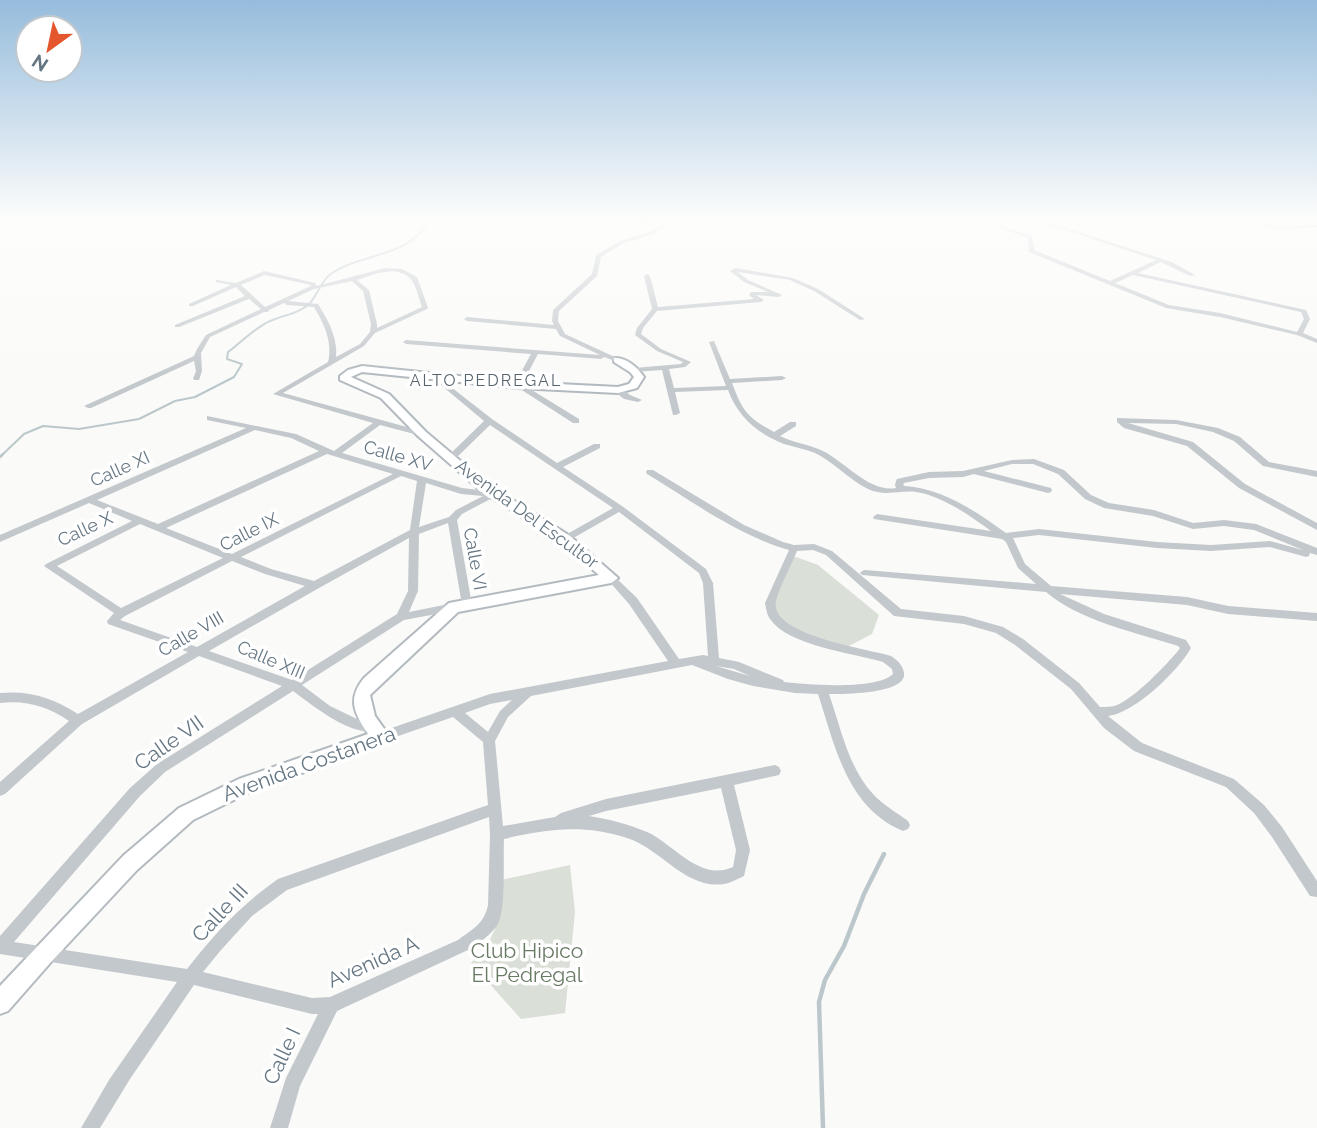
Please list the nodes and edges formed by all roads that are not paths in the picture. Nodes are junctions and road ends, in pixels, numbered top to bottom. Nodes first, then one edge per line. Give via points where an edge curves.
1 (263, 274) edge
2 (267, 274) edge
3 (371, 274) edge
4 (409, 274) edge
5 (595, 274) edge
6 (736, 274) edge
7 (758, 274) edge
8 (1088, 274) edge
9 (1131, 274) edge
10 (1135, 274) edge
11 (1189, 274) edge
12 (1192, 275) dead end
13 (647, 276) dead end
14 (353, 279) junction
15 (218, 281) dead end
16 (1111, 283) junction
17 (237, 285) junction
18 (314, 288) junction
19 (250, 296) junction
20 (282, 303) junction
21 (191, 305) dead end
22 (655, 309) junction
23 (266, 311) junction
24 (467, 319) dead end
25 (862, 319) dead end
26 (177, 326) dead end
27 (557, 327) junction
28 (373, 332) junction
29 (1299, 334) junction
30 (1317, 341) edge
31 (406, 342) dead end
32 (712, 342) dead end
33 (535, 353) junction
34 (197, 357) junction
35 (620, 361) junction
36 (331, 362) junction
37 (665, 367) junction
38 (634, 370) junction
39 (431, 374) junction
40 (197, 379) dead end
41 (782, 379) dead end
42 (518, 385) junction
43 (729, 385) junction
44 (618, 390) junction
45 (672, 390) junction
46 (638, 400) dead end
47 (88, 406) dead end
48 (676, 413) dead end
49 (210, 418) dead end
50 (489, 421) junction
51 (576, 421) dead end
52 (379, 422) junction
53 (793, 424) dead end
54 (253, 428) junction
55 (422, 434) junction
56 (774, 436) junction
57 (597, 446) dead end
58 (330, 452) junction
59 (451, 458) junction
60 (556, 467) junction
61 (650, 472) dead end
62 (972, 472) junction
63 (401, 473) junction
64 (1317, 474) edge
65 (422, 479) junction
66 (902, 489) junction
67 (1048, 490) dead end
68 (494, 494) junction
69 (89, 500) junction
70 (619, 508) junction
71 (877, 517) dead end
72 (452, 519) junction
73 (139, 521) junction
74 (1317, 527) edge
75 (157, 528) junction
76 (415, 536) junction
77 (1002, 536) junction
78 (0, 539) edge
79 (565, 539) junction
80 (794, 548) junction
81 (1317, 554) edge
82 (235, 557) junction
83 (865, 573) dead end
84 (611, 578) junction
85 (315, 585) junction
86 (1052, 591) junction
87 (460, 606) junction
88 (116, 617) junction
89 (401, 617) junction
90 (1317, 617) edge
91 (198, 650) junction
92 (714, 660) junction
93 (693, 661) junction
94 (676, 664) junction
95 (780, 684) junction
96 (293, 685) junction
97 (528, 691) junction
98 (823, 692) junction
99 (0, 698) edge
100 (454, 711) junction
101 (1098, 712) junction
102 (78, 720) junction
103 (376, 732) junction
104 (489, 740) junction
105 (775, 771) dead end
106 (726, 780) junction
107 (0, 790) edge
108 (495, 809) junction
109 (556, 821) junction
110 (903, 825) dead end
111 (497, 834) junction
112 (1315, 891) dead end
113 (0, 947) edge
114 (43, 954) junction
115 (191, 977) junction
116 (0, 1003) edge
117 (331, 1005) junction
118 (90, 1128) edge
119 (279, 1128) edge

1 - 17 street
2 - 18 street via 313,284
3 - 14 street
4 - 28 street via 419,286 425,308
5 - 27 street via 556,310
6 - 22 street via 779,295 753,293 761,300
7 - 25 street via 791,279
8 - 16 street
9 - 16 street
10 - 29 street via 1304,311 1307,318
11 - 12 street
13 - 22 street
14 - 18 street
14 - 28 street via 366,290
15 - 17 street
16 - 29 street via 1168,307
17 - 19 street
17 - 21 street
18 - 20 street
19 - 23 street
19 - 26 street
20 - 23 street
20 - 36 street via 319,309 334,349
22 - 37 street via 638,330 640,338 689,363
23 - 34 street via 208,335
24 - 27 street
27 - 35 street via 566,338
28 - 36 street via 362,345
29 - 30 street
31 - 33 street
32 - 43 street
33 - 35 street
33 - 42 street
34 - 40 street via 201,365
34 - 47 street
35 - 38 street
36 - 52 street via 277,394
37 - 38 street
37 - 45 street
38 - 44 street via 637,383
39 - 42 street, Avenida Del Escultor
39 - 50 street
39 - 55 street, Avenida Del Escultor via 362,369 345,376 348,382 384,396
41 - 43 street
42 - 44 street, Avenida Del Escultor
42 - 51 street
43 - 45 street
43 - 56 street via 742,414
44 - 46 street
45 - 48 street
49 - 54 street, Calle XV
50 - 59 street
50 - 60 street
52 - 55 street
52 - 58 street
53 - 56 street
54 - 58 street, Calle XV via 306,440
54 - 69 street, Calle XI
55 - 59 street, Avenida Del Escultor
56 - 66 street via 819,452 872,488
57 - 60 street
58 - 63 street, Calle XV
58 - 75 street
59 - 68 street, Avenida Del Escultor
60 - 70 street
61 - 80 street via 741,527
62 - 66 street via 904,480 899,483
62 - 67 street
62 - 81 street via 1023,461 1044,464 1107,506 1154,513 1193,526 1256,527
63 - 65 street, Calle XV
63 - 82 street, Calle IX
64 - 74 street via 1266,464 1237,439 1215,430 1176,422 1120,420 1190,444 1242,486
65 - 68 street, Calle XV via 472,494
65 - 76 street
66 - 77 street via 920,490 958,504
68 - 72 street, Calle VIII
68 - 79 street, Avenida Del Escultor
69 - 73 street
69 - 78 street, Calle XI
70 - 79 street
70 - 92 street via 703,572 708,583
71 - 77 street
72 - 76 street, Calle VIII
72 - 87 street, Calle VI
73 - 75 street
73 - 88 street, Calle X via 49,566
75 - 82 street
76 - 85 street, Calle VIII
76 - 89 street via 412,591
77 - 81 street via 1040,532 1212,548 1270,544
77 - 86 street via 1010,540 1021,566
79 - 84 street, Avenida Del Escultor
80 - 98 street via 771,603 774,616 796,634 880,656 894,663 899,672 886,685
80 - 101 street via 814,547 829,554 898,613 964,620 999,630 1074,686
82 - 85 street
82 - 88 street, Calle IX
83 - 86 street
84 - 87 street
84 - 94 street, Avenida Del Escultor via 633,601
85 - 91 street, Calle VIII
86 - 90 street
86 - 101 street via 1100,617 1186,648 1121,709
87 - 89 street
87 - 103 street via 366,687 362,702
88 - 91 street, Calle XIII
89 - 96 street, Calle VII
91 - 96 street, Calle XIII
91 - 102 street, Calle VIII
92 - 93 street, Avenida Costanera
92 - 95 street, Avenida Costanera
93 - 94 street, Avenida Costanera
93 - 95 street via 738,677
94 - 97 street, Avenida Costanera
95 - 98 street
96 - 103 street, Calle XIII via 326,709
96 - 113 street, Calle VII via 149,777
97 - 100 street, Avenida Costanera
97 - 104 street via 504,715
98 - 110 street via 861,789
99 - 102 street via 37,698
100 - 103 street, Avenida Costanera
100 - 104 street
101 - 112 street via 1138,747 1230,783 1259,809
102 - 107 street, Calle VIII
103 - 114 street, Avenida Costanera via 186,814 130,863
104 - 108 street, Avenida A
105 - 106 street
106 - 109 street via 606,805
106 - 109 street via 743,850 739,871 728,878 704,877 654,843 627,831
108 - 111 street, Avenida A
108 - 115 street, Calle III via 284,884 244,913
109 - 111 street
111 - 117 street, Avenida A via 495,905 492,920 478,935
113 - 114 street, Avenida A
114 - 115 street, Avenida A
114 - 116 street, Avenida Costanera
115 - 117 street, Avenida A via 312,1006
115 - 118 street, Calle III
117 - 119 street, Calle I via 292,1084

